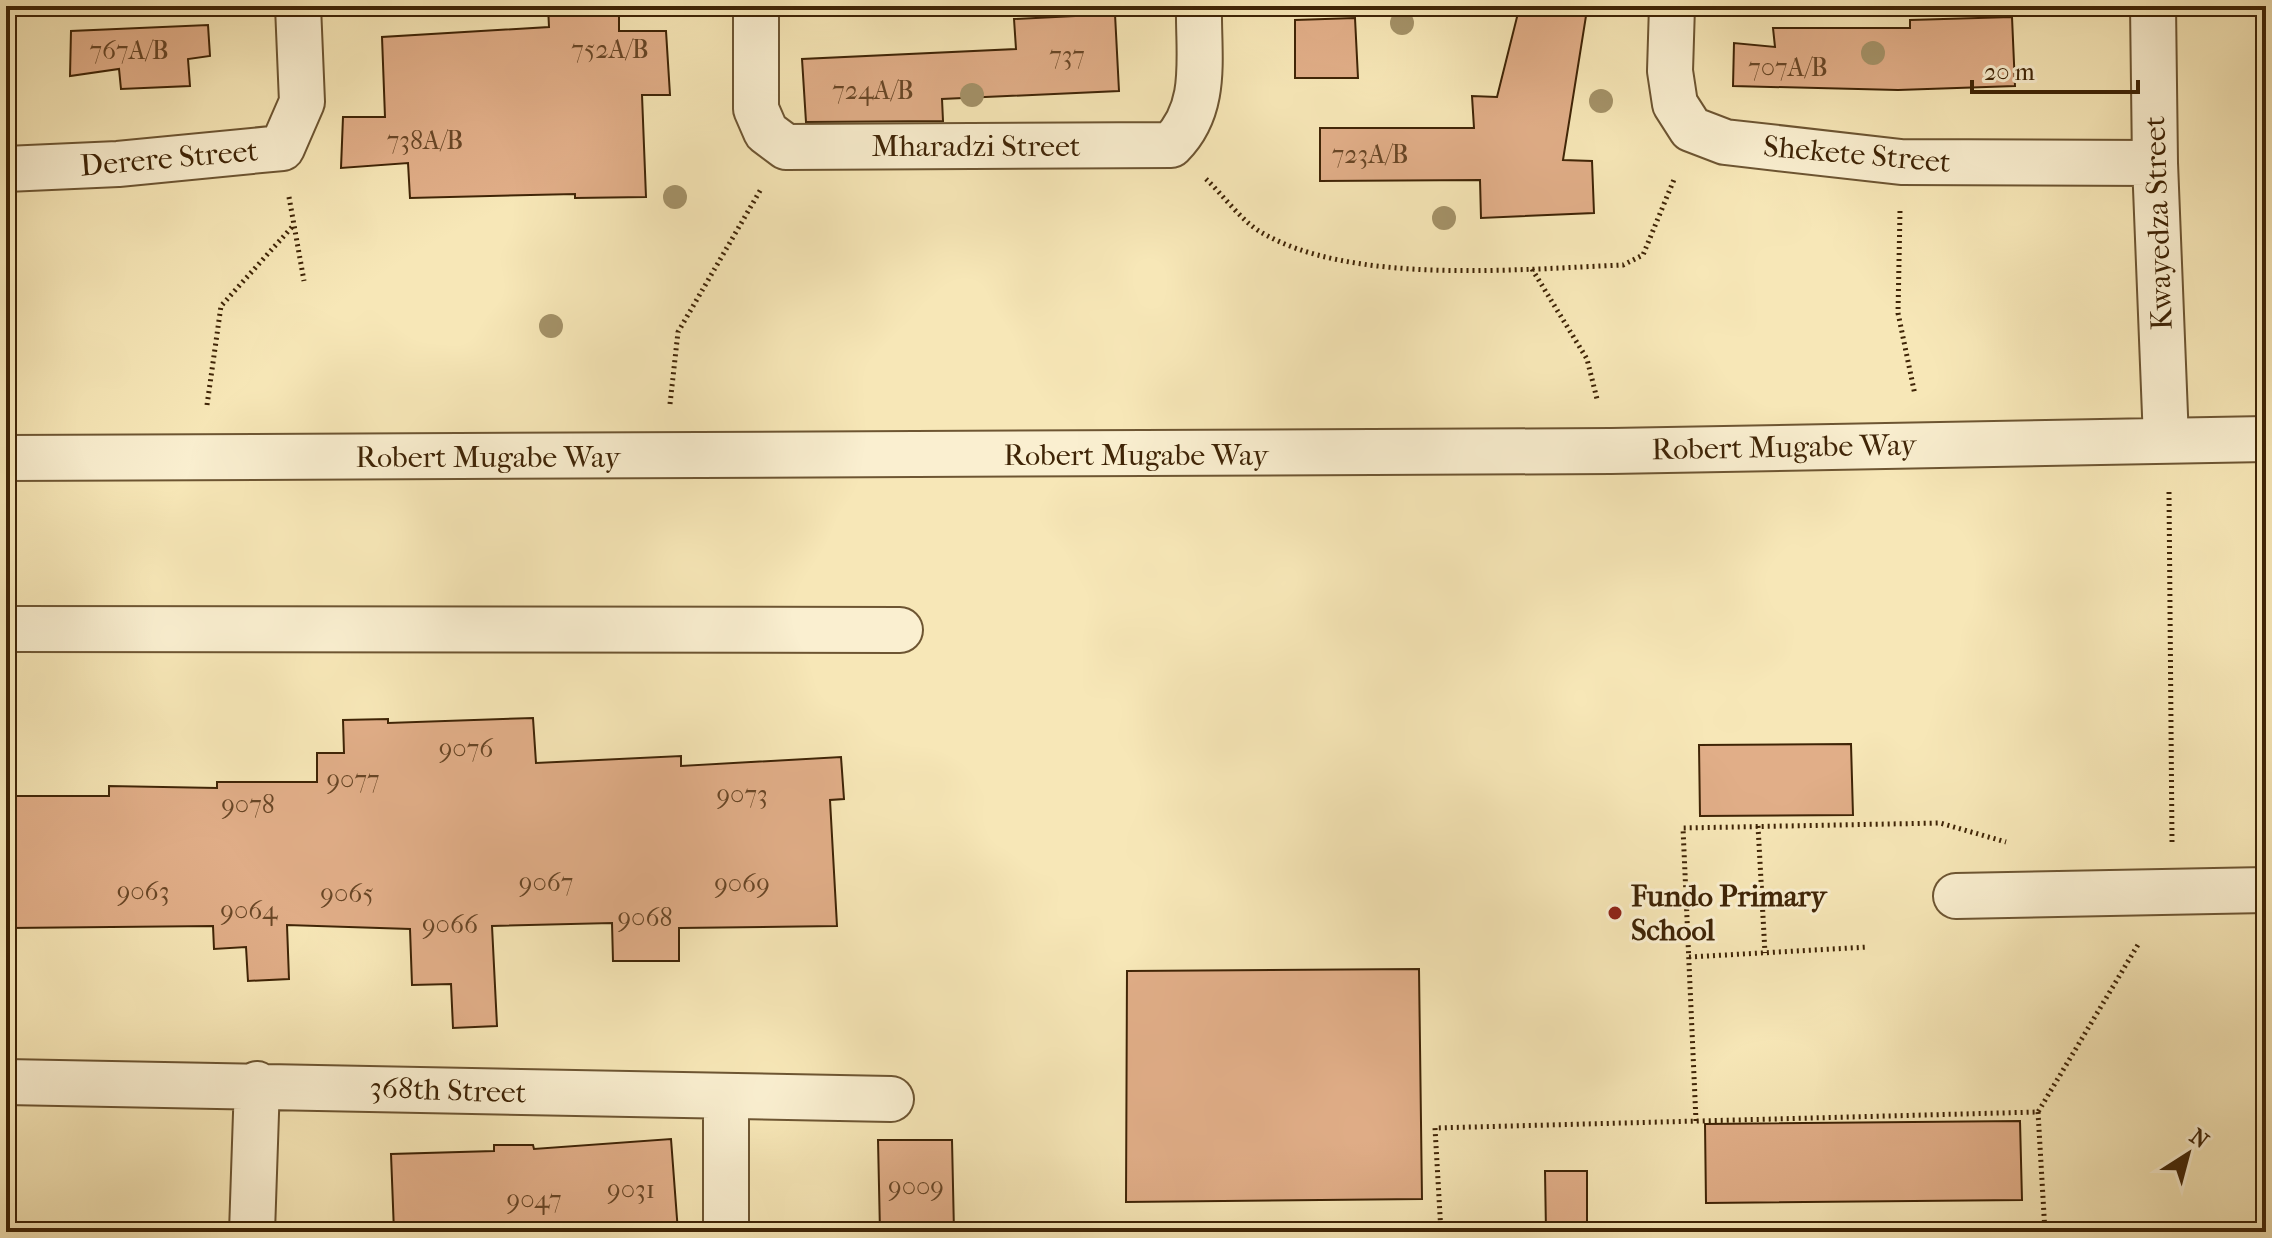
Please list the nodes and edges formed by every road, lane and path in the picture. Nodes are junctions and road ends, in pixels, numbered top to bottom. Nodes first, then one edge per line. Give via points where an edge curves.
1 (298, 6) edge
2 (756, 6) edge
3 (1199, 6) edge
4 (1672, 6) edge
5 (2153, 6) edge
6 (1691, 129) junction
7 (1171, 145) junction
8 (786, 147) junction
9 (282, 148) junction
10 (1901, 162) junction
11 (2155, 163) junction
12 (6, 169) edge
13 (292, 227) junction
14 (1532, 269) junction
15 (304, 281) dead end
16 (2266, 439) edge
17 (2166, 440) junction
18 (1924, 444) junction
19 (1611, 451) junction
20 (664, 457) junction
21 (6, 458) edge
22 (199, 458) junction
23 (6, 629) edge
24 (900, 630) dead end
25 (1758, 826) junction
26 (2012, 844) dead end
27 (2172, 889) junction
28 (2266, 890) edge
29 (1956, 896) dead end
30 (1868, 947) dead end
31 (1765, 953) junction
32 (1689, 957) junction
33 (6, 1082) edge
34 (257, 1084) junction
35 (726, 1098) junction
36 (891, 1099) dead end
37 (2038, 1112) junction
38 (1696, 1121) junction
39 (252, 1232) edge
40 (726, 1232) edge
41 (1441, 1232) edge
42 (2045, 1232) edge

1 - 9 street, Derere Street via 302,102
2 - 8 street via 756,109 766,132
3 - 7 street via 1197,106 1188,128
4 - 6 street via 1675,104
5 - 11 street, Kwayedza Street
6 - 10 street, Shekete Street via 1725,142
6 - 14 path via 1643,255 1623,265
7 - 8 street, Mharadzi Street
7 - 14 path via 1258,230 1309,252 1456,270
8 - 20 path via 678,332
9 - 12 street, Derere Street
9 - 13 path
10 - 11 street, Shekete Street
10 - 18 path via 1898,313
11 - 17 street, Kwayedza Street
13 - 15 path
13 - 22 path via 221,306
14 - 19 path via 1587,359
16 - 17 street, Robert Mugabe Way
17 - 18 street, Robert Mugabe Way
17 - 27 path via 2172,567
18 - 19 street, Robert Mugabe Way
19 - 20 street, Robert Mugabe Way
20 - 22 street, Robert Mugabe Way
21 - 22 street, Robert Mugabe Way
23 - 24 street
25 - 26 path via 1940,823
25 - 31 path
25 - 32 path via 1683,828
27 - 28 street
27 - 29 street via 2079,897
27 - 37 path
30 - 31 path
31 - 32 path
32 - 38 path
33 - 34 street, 368th Street
34 - 35 street, 368th Street
34 - 39 street
35 - 36 street, 368th Street
35 - 40 street
37 - 38 path
37 - 42 path
38 - 41 path via 1435,1128

